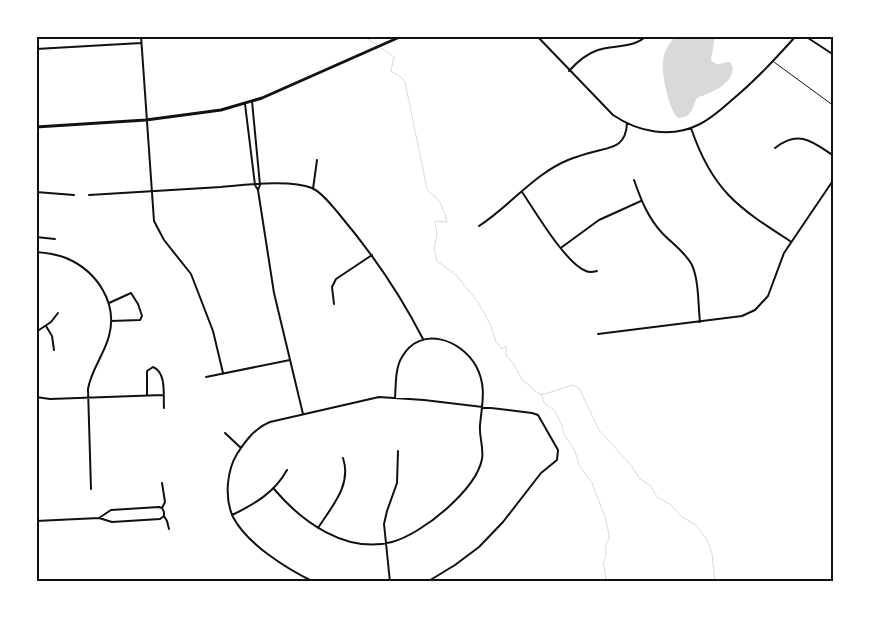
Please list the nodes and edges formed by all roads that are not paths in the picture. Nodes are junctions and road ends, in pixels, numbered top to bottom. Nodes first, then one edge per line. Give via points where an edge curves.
1 (142, 36) edge
2 (537, 36) edge
3 (646, 36) edge
4 (796, 36) edge
5 (805, 36) edge
6 (400, 37) edge
7 (142, 43) junction
8 (36, 50) edge
9 (834, 56) edge
10 (773, 61) junction
11 (569, 71) junction
12 (252, 101) junction
13 (245, 104) junction
14 (834, 106) edge
15 (146, 120) junction
16 (627, 124) junction
17 (36, 127) edge
18 (691, 128) junction
19 (776, 148) dead end
20 (834, 156) edge
21 (317, 160) dead end
22 (834, 179) edge
23 (634, 180) dead end
24 (255, 185) junction
25 (260, 185) junction
26 (313, 189) junction
27 (258, 190) junction
28 (151, 191) junction
29 (36, 192) edge
30 (522, 192) junction
31 (74, 195) dead end
32 (89, 195) dead end
33 (642, 202) junction
34 (479, 226) dead end
35 (36, 237) edge
36 (55, 239) dead end
37 (791, 242) junction
38 (561, 248) junction
39 (36, 252) edge
40 (372, 255) junction
41 (597, 271) dead end
42 (109, 303) junction
43 (334, 304) dead end
44 (58, 313) dead end
45 (111, 321) junction
46 (700, 322) junction
47 (46, 326) junction
48 (36, 332) edge
49 (598, 334) dead end
50 (423, 340) junction
51 (54, 350) dead end
52 (290, 360) junction
53 (223, 373) junction
54 (206, 377) dead end
55 (148, 395) junction
56 (163, 395) junction
57 (36, 397) edge
58 (88, 398) junction
59 (395, 398) junction
60 (483, 407) junction
61 (164, 408) dead end
62 (303, 414) junction
63 (225, 433) dead end
64 (241, 448) junction
65 (398, 451) dead end
66 (343, 458) dead end
67 (288, 470) dead end
68 (162, 483) dead end
69 (91, 489) dead end
70 (274, 489) junction
71 (162, 508) junction
72 (232, 515) junction
73 (164, 516) junction
74 (99, 518) junction
75 (36, 521) edge
76 (318, 528) junction
77 (169, 529) dead end
78 (386, 543) junction
79 (313, 582) edge
80 (390, 582) edge
81 (426, 582) edge

1 - 7 street
2 - 11 street
3 - 11 street via 636,43 592,52
4 - 10 street
5 - 9 street
6 - 12 main road
7 - 8 street
7 - 15 street
10 - 14 lane
10 - 18 street via 706,121
11 - 16 street via 606,109
12 - 13 main road
12 - 25 street
13 - 15 main road via 206,114
13 - 24 street
15 - 17 main road
15 - 28 street
16 - 18 street via 659,132
16 - 30 street via 619,144 557,165
18 - 37 street via 705,164 726,194
19 - 20 street via 786,140 799,138
21 - 26 street
22 - 37 street
23 - 33 street
24 - 25 street
24 - 27 street
24 - 28 street
25 - 26 street via 296,185
25 - 27 street
26 - 40 street
27 - 52 street via 272,284
28 - 32 street
28 - 53 street via 157,228 191,274
29 - 31 street
30 - 34 street
30 - 38 street
33 - 38 street via 599,220
33 - 46 street via 656,226 691,264
35 - 36 street
37 - 46 street via 760,306 742,316
38 - 41 street via 583,270
39 - 42 street via 60,256 82,266 99,283
40 - 43 street via 336,279 332,287
40 - 50 street
42 - 45 street
42 - 45 street via 130,293 142,316 140,320
44 - 47 street
45 - 58 street via 107,343 91,376
46 - 49 street
47 - 48 street
47 - 51 street via 52,336
50 - 59 street via 402,356
50 - 60 street via 443,339 468,354 481,378
52 - 53 street
52 - 62 street
53 - 54 street
55 - 56 street
55 - 56 street via 147,371 153,367 162,374
55 - 58 street
56 - 61 street
57 - 58 street
58 - 69 street
59 - 60 street
59 - 62 street via 371,398
60 - 78 street via 480,425 482,457 469,484 427,524 406,537
60 - 81 street via 535,414 558,450 557,460 541,473 479,547
62 - 64 street via 264,424
63 - 64 street
64 - 72 street via 229,478 228,500
65 - 78 street via 397,484 385,517
66 - 76 street via 346,470 344,486
67 - 70 street
68 - 71 street
70 - 72 street
70 - 76 street
71 - 73 street
71 - 74 street via 111,510
72 - 79 street via 267,552
73 - 74 street via 160,519 112,522
73 - 77 street
74 - 75 street
76 - 78 street via 357,543
78 - 80 street

